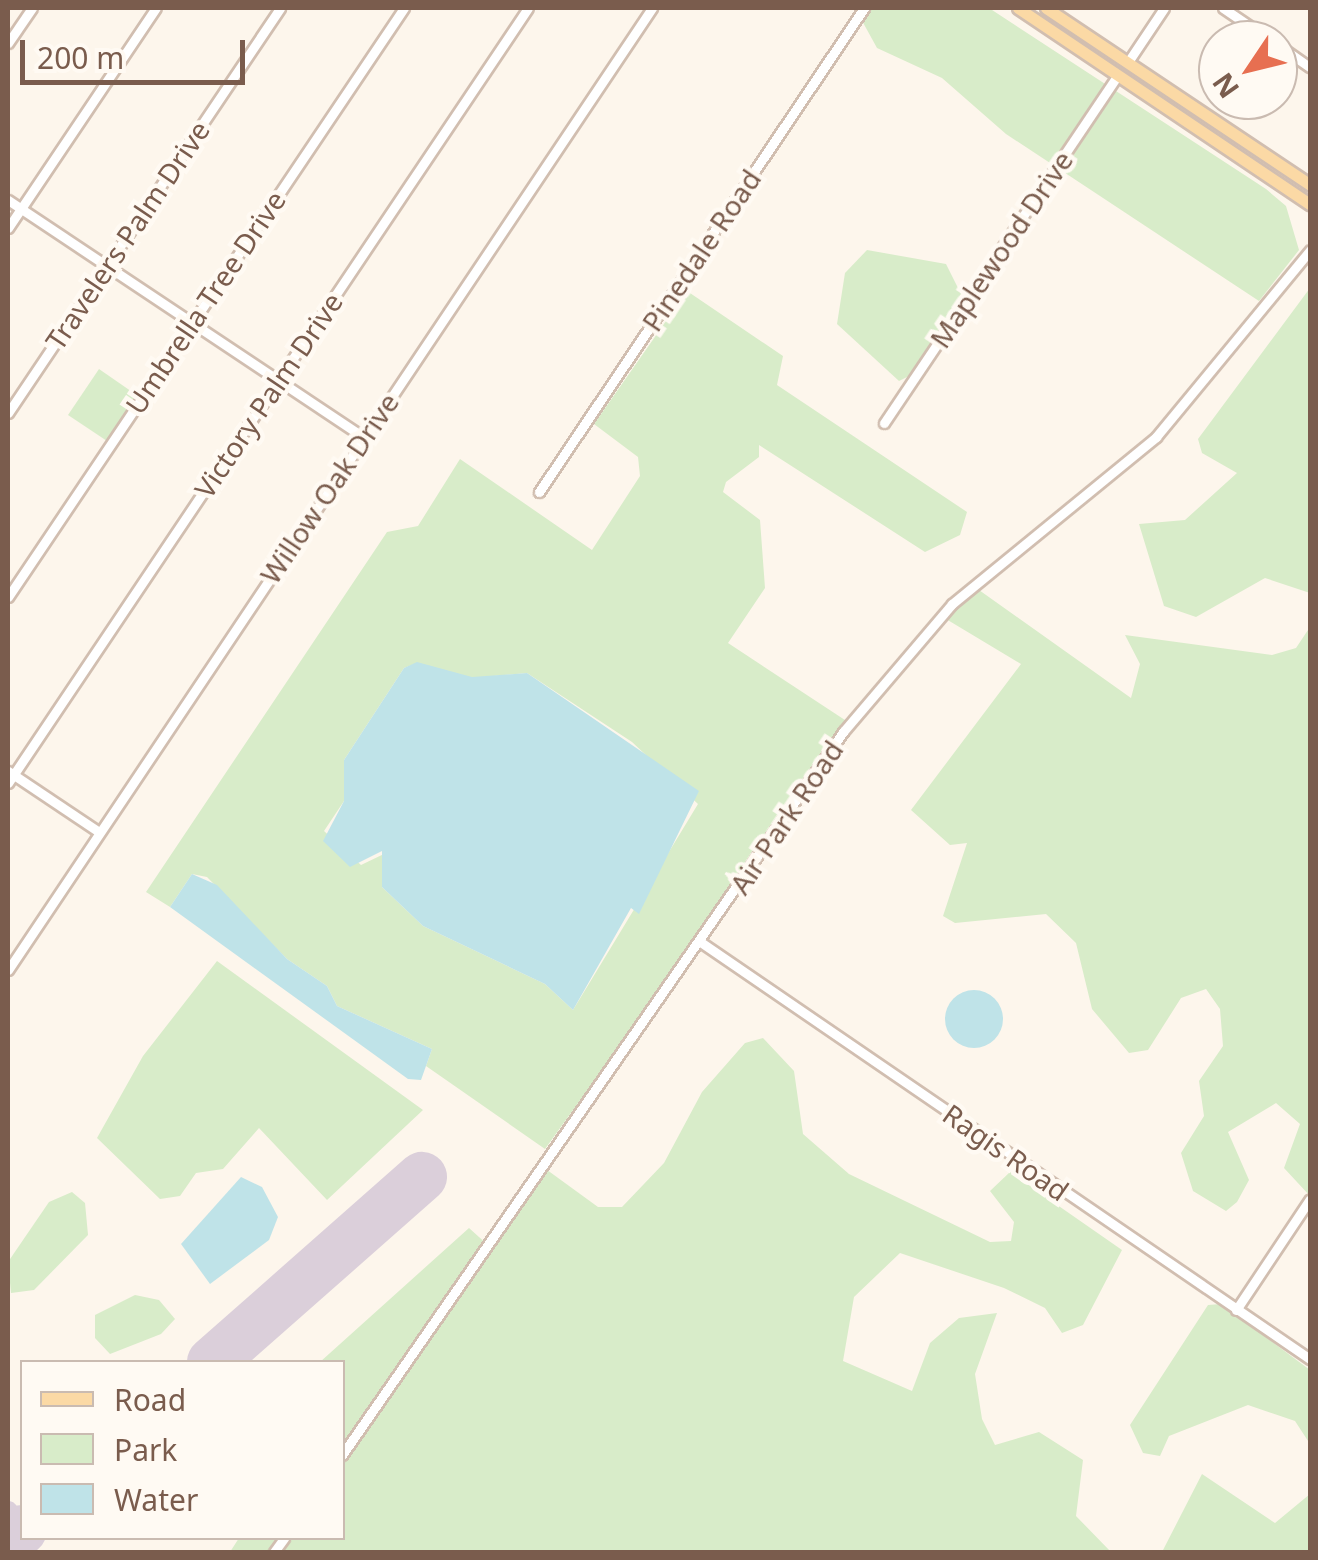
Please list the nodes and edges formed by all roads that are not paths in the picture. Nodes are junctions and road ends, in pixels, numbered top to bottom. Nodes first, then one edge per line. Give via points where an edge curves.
1 (32, 8) edge
2 (156, 8) edge
3 (280, 8) edge
4 (404, 8) edge
5 (528, 8) edge
6 (652, 8) edge
7 (864, 8) edge
8 (1018, 8) edge
9 (1046, 8) edge
10 (1164, 8) edge
11 (8, 44) edge
12 (1128, 62) junction
13 (1102, 63) junction
14 (1144, 73) junction
15 (1118, 74) junction
16 (1310, 184) edge
17 (8, 200) edge
18 (1310, 204) edge
19 (21, 208) junction
20 (8, 228) edge
21 (1310, 250) edge
22 (106, 266) junction
23 (192, 322) junction
24 (278, 380) junction
25 (8, 413) edge
26 (884, 423) dead end
27 (364, 437) junction
28 (539, 492) dead end
29 (8, 597) edge
30 (9, 776) edge
31 (99, 832) junction
32 (702, 942) junction
33 (8, 970) edge
34 (1310, 1199) edge
35 (1236, 1310) junction
36 (1310, 1359) edge
37 (345, 1450) edge

1 - 11 street
2 - 19 street
3 - 22 street, Travelers Palm Drive
4 - 23 street, Umbrella Tree Drive
5 - 24 street, Victory Palm Drive
6 - 27 street, Willow Oak Drive
7 - 28 street, Pinedale Road
8 - 13 main road
9 - 12 main road
10 - 12 street
12 - 13 main road
12 - 14 main road
13 - 15 main road
14 - 15 main road
14 - 16 main road
15 - 18 main road
15 - 26 street, Maplewood Drive
17 - 19 street
19 - 20 street
19 - 22 street
21 - 32 street, Air Park Road via 1156,437 952,604 843,732
22 - 23 street
22 - 25 street, Travelers Palm Drive
23 - 24 street
23 - 29 street, Umbrella Tree Drive
24 - 27 street
24 - 30 street, Victory Palm Drive
27 - 31 street, Willow Oak Drive
30 - 31 street
31 - 33 street, Willow Oak Drive
32 - 35 street, Ragis Road
32 - 37 street, Air Park Road
34 - 35 street
35 - 36 street, Ragis Road

